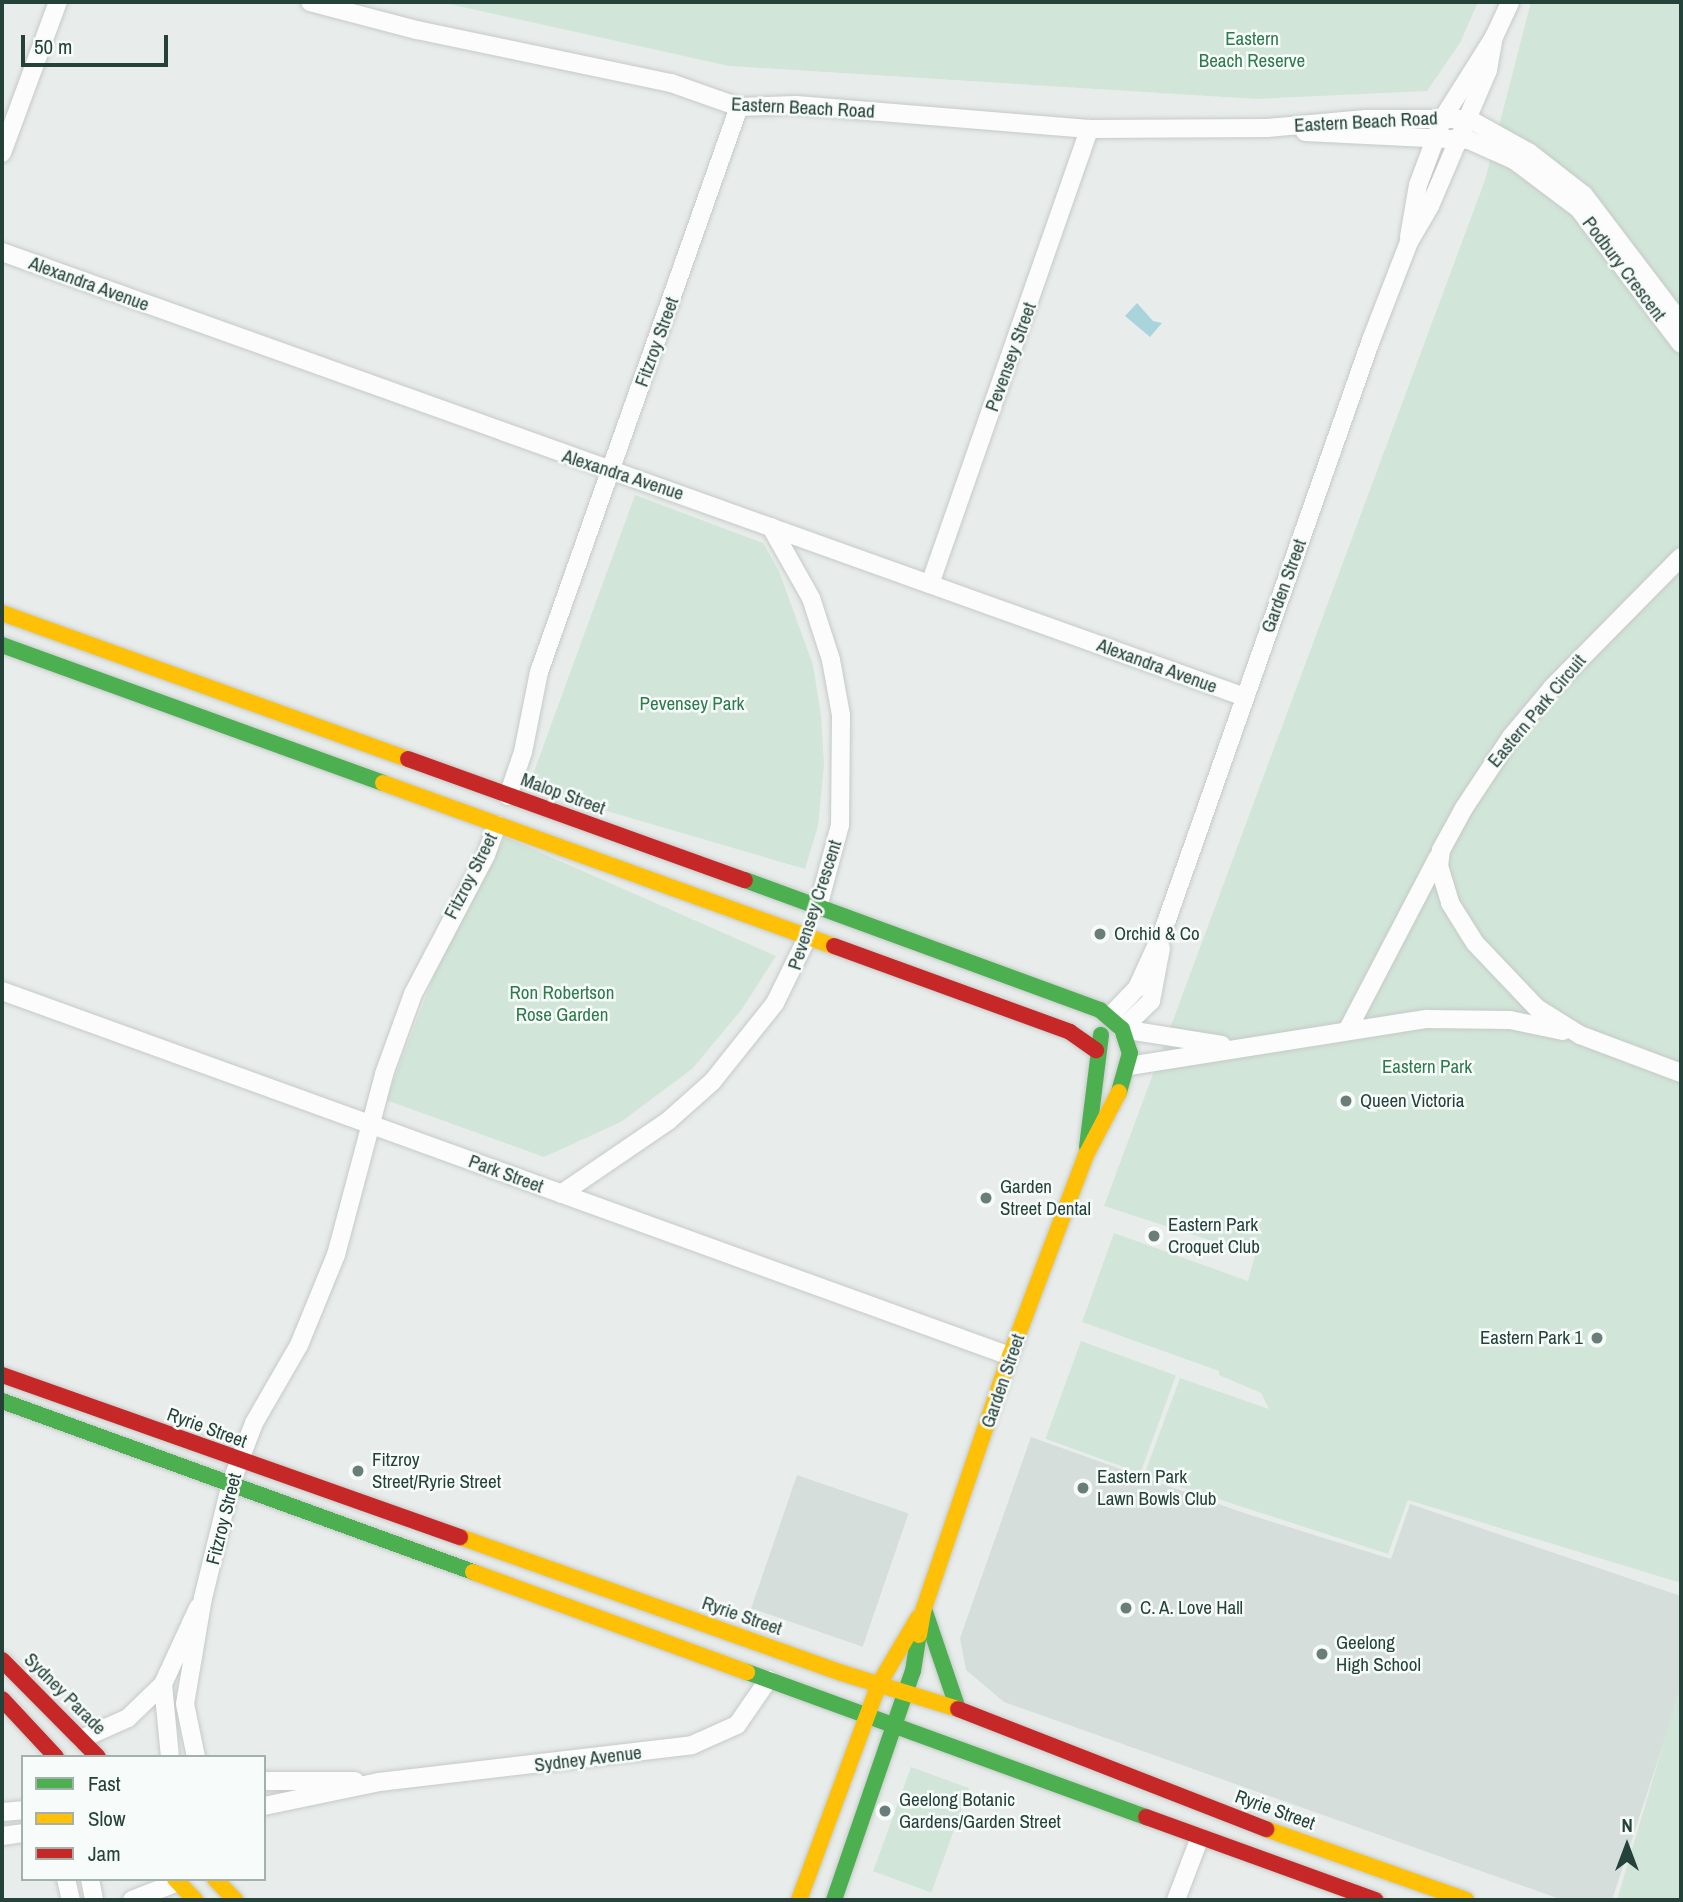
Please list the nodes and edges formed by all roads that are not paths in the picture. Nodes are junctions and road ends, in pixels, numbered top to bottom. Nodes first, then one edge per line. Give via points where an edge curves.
1 (58, 2) edge
2 (310, 2) edge
3 (1510, 2) edge
4 (1494, 37) junction
5 (739, 107) junction
6 (1443, 118) junction
7 (1464, 118) junction
8 (1267, 128) junction
9 (1089, 129) junction
10 (1434, 139) junction
11 (1455, 139) junction
12 (2, 153) edge
13 (1409, 242) junction
14 (2, 252) edge
15 (1681, 323) edge
16 (1681, 344) edge
17 (611, 470) junction
18 (771, 527) junction
19 (1681, 557) edge
20 (930, 584) junction
21 (2, 613) edge
22 (2, 645) edge
23 (1245, 697) junction
24 (508, 796) junction
25 (497, 825) junction
26 (1441, 850) junction
27 (818, 907) junction
28 (807, 938) junction
29 (949, 954) junction
30 (937, 984) junction
31 (2, 991) edge
32 (1116, 1022) junction
33 (1347, 1031) junction
34 (1580, 1035) junction
35 (1239, 1046) junction
36 (1097, 1049) junction
37 (1129, 1066) junction
38 (1681, 1073) edge
39 (371, 1125) junction
40 (1086, 1155) junction
41 (561, 1194) junction
42 (1010, 1356) junction
43 (2, 1375) edge
44 (2, 1401) edge
45 (239, 1461) junction
46 (231, 1483) junction
47 (203, 1598) junction
48 (924, 1608) junction
49 (2, 1660) edge
50 (768, 1680) junction
51 (163, 1684) junction
52 (879, 1684) junction
53 (906, 1692) junction
54 (2, 1699) edge
55 (958, 1709) junction
56 (866, 1716) junction
57 (895, 1726) junction
58 (37, 1736) junction
59 (81, 1740) junction
60 (36, 1755) edge
61 (54, 1755) edge
62 (96, 1755) edge
63 (170, 1755) edge
64 (196, 1755) edge
65 (266, 1781) edge
66 (379, 1782) junction
67 (266, 1806) edge
68 (1210, 1809) junction
69 (21, 1810) edge
70 (2, 1812) edge
71 (21, 1833) edge
72 (2, 1836) edge
73 (1200, 1837) junction
74 (813, 1859) junction
75 (845, 1870) junction
76 (66, 1881) edge
77 (90, 1881) edge
78 (176, 1881) edge
79 (218, 1881) edge
80 (71, 1900) edge
81 (94, 1900) edge
82 (132, 1900) edge
83 (195, 1900) edge
84 (235, 1900) edge
85 (799, 1900) edge
86 (834, 1900) edge
87 (1176, 1900) edge
88 (1375, 1900) edge
89 (1466, 1900) edge

1 - 12 street
2 - 5 street, Eastern Beach Road via 417,30 671,83
3 - 4 street
4 - 6 street, Garden Street
4 - 7 street, Garden Street via 1488,70
5 - 9 street, Eastern Beach Road via 796,105
5 - 17 street, Fitzroy Street
6 - 7 street, Eastern Beach Road
6 - 8 street, Eastern Beach Road via 1366,118
6 - 10 street, Garden Street
7 - 11 street, Garden Street
7 - 15 street, Podbury Crescent via 1530,153 1584,195
8 - 9 street, Eastern Beach Road
8 - 10 street, Eastern Beach Road
9 - 20 street, Pevensey Street
10 - 11 street, Eastern Beach Road
10 - 13 street, Garden Street via 1415,194
11 - 13 street, Garden Street via 1430,206
11 - 16 street, Podbury Crescent via 1477,141 1501,152 1566,197 1600,234
13 - 23 street, Garden Street
14 - 17 street, Alexandra Avenue
17 - 18 street, Alexandra Avenue
17 - 24 street, Fitzroy Street via 531,696 523,752
18 - 20 street, Alexandra Avenue
18 - 27 street, Pevensey Crescent via 811,598 831,660 841,715 840,825
19 - 26 street, Eastern Park Circuit via 1519,727 1481,779
20 - 23 street, Alexandra Avenue
21 - 24 street, Malop Street
22 - 25 street
23 - 32 street, Garden Street via 1163,931 1138,988
24 - 25 street, Fitzroy Street
24 - 27 street, Malop Street
25 - 28 street
25 - 39 street, Fitzroy Street via 486,855 413,994 389,1057
26 - 33 street, Eastern Park Circuit
26 - 34 street via 1440,877 1475,943 1537,1008
27 - 28 street, Pevensey Crescent
27 - 29 street, Malop Street
28 - 30 street
28 - 41 street, Pevensey Crescent via 775,1003 712,1082 667,1121
29 - 30 street
29 - 32 street, Malop Street
30 - 36 street via 1070,1032
31 - 39 street, Park Street
32 - 35 street via 1174,1041
32 - 36 street, Garden Street
32 - 37 street via 1130,1049
33 - 34 street via 1467,1018 1510,1020
33 - 35 street
34 - 38 street
35 - 37 street
36 - 40 street, Garden Street via 1100,1072
37 - 40 street, Garden Street via 1108,1120
39 - 41 street, Park Street
39 - 45 street, Fitzroy Street via 351,1212 326,1283
40 - 42 street, Garden Street
41 - 42 street, Park Street
42 - 48 street, Garden Street
43 - 45 street, Ryrie Street
44 - 46 street
45 - 46 street, Fitzroy Street
45 - 52 street, Ryrie Street
46 - 47 street, Fitzroy Street
46 - 50 street
47 - 51 street, Fitzroy Street via 181,1635
47 - 64 street, Fitzroy Street via 185,1704
48 - 52 street, Garden Street
48 - 53 street, Garden Street
48 - 55 street
49 - 59 street, Sydney Parade
50 - 56 street
50 - 66 street, Sydney Avenue via 737,1725 703,1742
51 - 59 street, Fitzroy Street via 128,1718
51 - 63 street, Fitzroy Street
52 - 53 street, Ryrie Street
52 - 56 street, Garden Street
53 - 55 street, Ryrie Street
53 - 57 street, Garden Street
54 - 58 street
55 - 68 street, Ryrie Street
56 - 57 street
56 - 74 street, Garden Street
57 - 73 street
57 - 75 street, Garden Street
58 - 60 street
58 - 61 street
59 - 62 street, Sydney Parade
65 - 66 street, Sydney Avenue
66 - 67 street, Sydney Avenue
68 - 73 street
68 - 89 street, Ryrie Street
69 - 70 street
71 - 72 street
73 - 87 street
73 - 88 street
74 - 75 street
74 - 85 street, Garden Street
75 - 86 street, Garden Street
76 - 80 street
77 - 81 street
78 - 82 street
78 - 83 street
79 - 84 street

